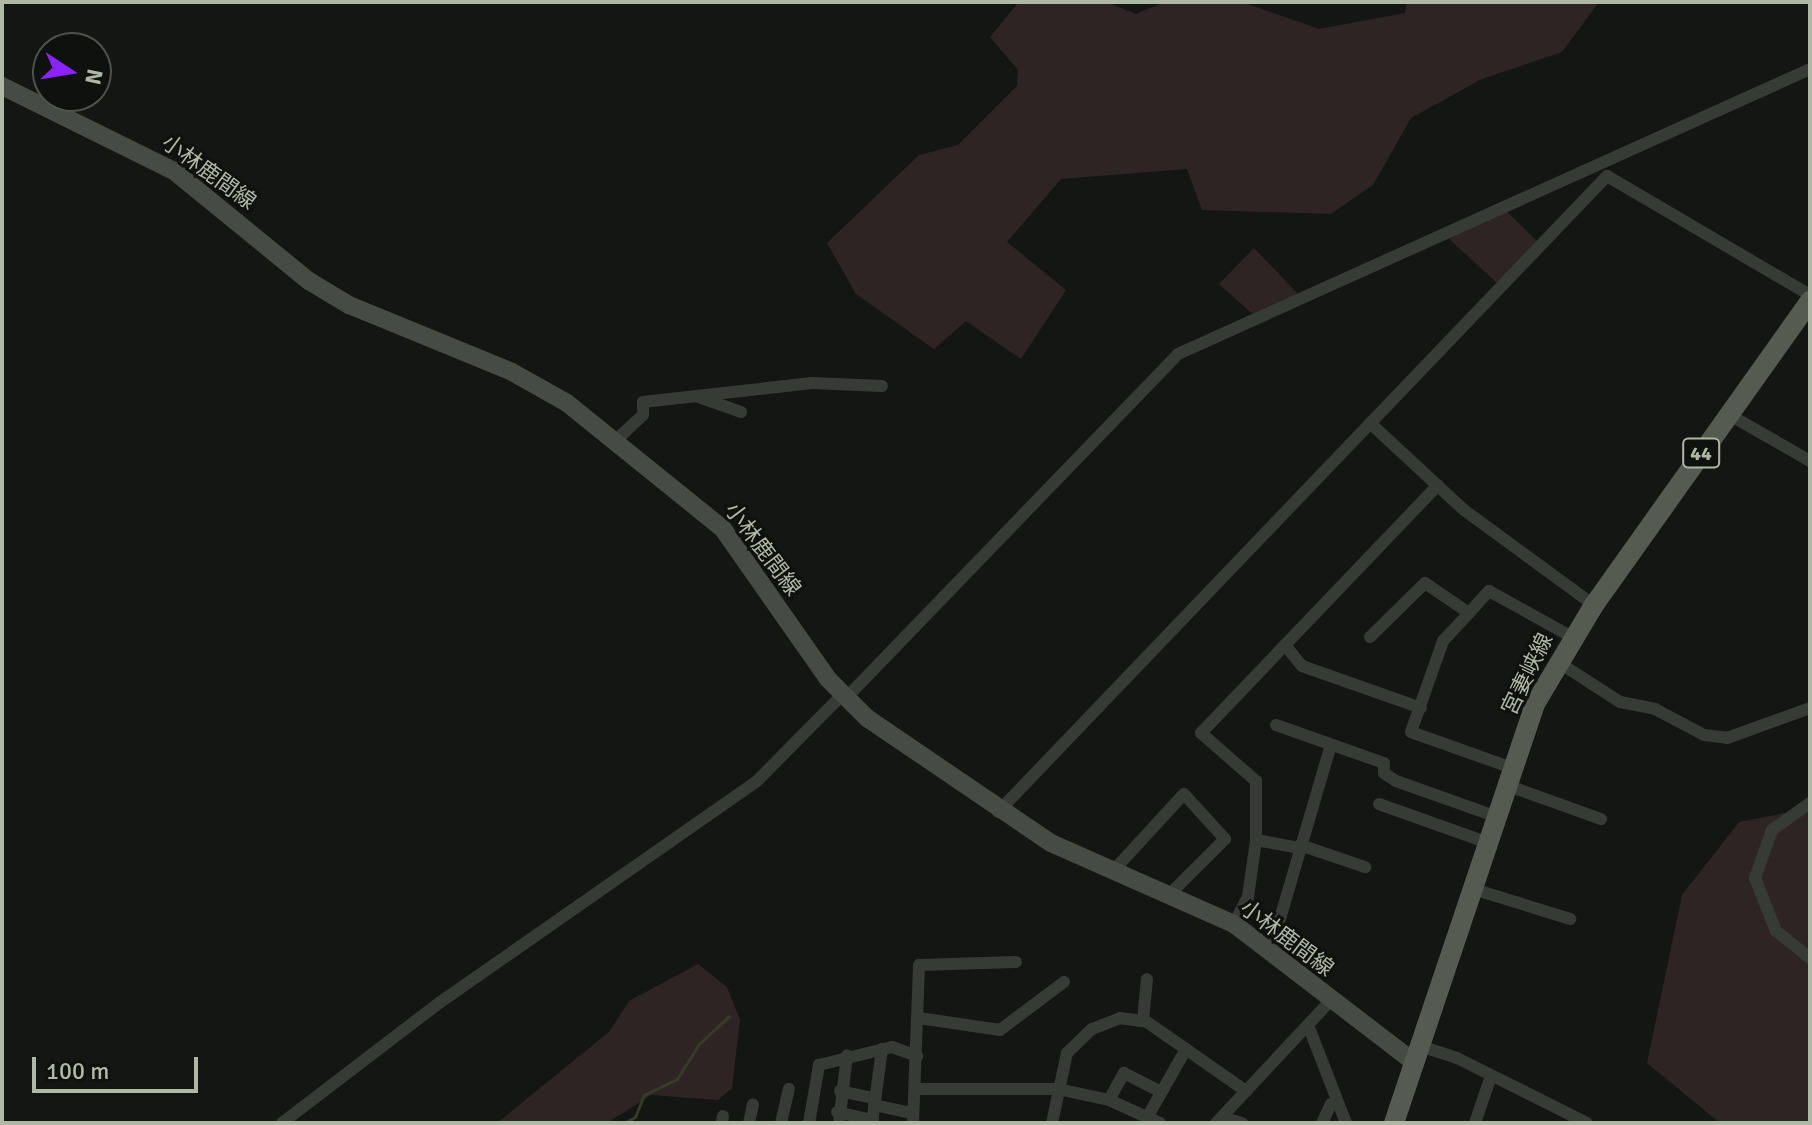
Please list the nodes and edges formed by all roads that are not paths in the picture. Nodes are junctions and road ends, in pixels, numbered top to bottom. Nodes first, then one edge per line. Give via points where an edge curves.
1 (1810, 69) edge
2 (2, 86) edge
3 (1592, 166) junction
4 (1607, 176) junction
5 (1810, 298) edge
6 (882, 386) dead end
7 (696, 396) junction
8 (741, 412) dead end
9 (1728, 414) junction
10 (1370, 423) junction
11 (615, 441) junction
12 (1810, 461) edge
13 (1438, 485) junction
14 (1594, 605) junction
15 (1469, 613) junction
16 (1370, 637) dead end
17 (1572, 637) junction
18 (1285, 645) junction
19 (1558, 662) junction
20 (844, 696) junction
21 (1421, 708) junction
22 (1810, 708) edge
23 (1276, 725) dead end
24 (1331, 745) junction
25 (1509, 777) junction
26 (1810, 803) edge
27 (1379, 804) dead end
28 (998, 812) junction
29 (1495, 816) junction
30 (1601, 819) dead end
31 (1256, 840) junction
32 (1486, 842) junction
33 (1300, 846) junction
34 (1365, 867) dead end
35 (1114, 870) junction
36 (1470, 888) junction
37 (1169, 895) junction
38 (1570, 919) dead end
39 (1234, 924) junction
40 (1270, 953) junction
41 (1810, 958) edge
42 (1016, 962) dead end
43 (1147, 979) dead end
44 (1064, 982) dead end
45 (1330, 1001) junction
46 (919, 1018) junction
47 (1143, 1020) junction
48 (1308, 1025) junction
49 (882, 1049) junction
50 (1186, 1049) junction
51 (1414, 1052) junction
52 (847, 1055) junction
53 (917, 1056) junction
54 (1490, 1079) junction
55 (789, 1089) dead end
56 (915, 1089) junction
57 (1058, 1089) junction
58 (840, 1091) junction
59 (1246, 1091) junction
60 (1161, 1092) junction
61 (1109, 1100) junction
62 (873, 1102) junction
63 (753, 1104) dead end
64 (1331, 1104) dead end
65 (810, 1118) edge
66 (837, 1118) edge
67 (913, 1118) edge
68 (1154, 1120) edge
69 (1219, 1120) edge
70 (873, 1122) edge
71 (282, 1123) edge
72 (749, 1123) edge
73 (781, 1123) edge
74 (1052, 1123) edge
75 (1242, 1123) edge
76 (1322, 1123) edge
77 (1346, 1123) edge
78 (1394, 1123) edge
79 (1475, 1123) edge
80 (1587, 1123) edge

1 - 3 street
2 - 11 main road, 小林鹿間線 via 174,171 331,295 531,381
3 - 4 street
3 - 20 street via 1178,354
4 - 5 street
4 - 10 street
5 - 9 main road, 宮妻峡線 / 44
6 - 7 street via 812,383
7 - 8 street
7 - 11 street via 643,402 643,415
9 - 12 street
9 - 14 main road, 宮妻峡線 / 44
10 - 13 street
10 - 28 street
11 - 20 main road, 小林鹿間線 via 723,529
13 - 14 street
13 - 18 street
14 - 17 main road, 宮妻峡線 / 44
15 - 16 street via 1425,583
15 - 17 street via 1489,591
15 - 21 street via 1443,641
17 - 19 main road, 宮妻峡線 / 44
18 - 21 street via 1302,666
18 - 31 street via 1201,733 1256,781
19 - 22 street via 1620,702 1655,709 1704,735 1727,738
19 - 25 main road, 宮妻峡線 / 44
20 - 28 main road, 小林鹿間線
20 - 71 street via 756,782 439,1003
21 - 25 street via 1411,732
23 - 24 street
24 - 29 street via 1384,763 1384,773 1396,781
24 - 33 street
25 - 29 main road, 宮妻峡線 / 44
25 - 30 street
26 - 41 street via 1772,830 1755,878 1776,931
27 - 32 street
28 - 35 main road, 小林鹿間線
29 - 32 main road, 宮妻峡線 / 44
31 - 33 street
31 - 39 street via 1248,897
32 - 36 main road, 宮妻峡線 / 44
33 - 34 street
33 - 40 street
35 - 37 main road, 小林鹿間線
35 - 37 street via 1184,794 1225,839
36 - 38 street
36 - 51 main road, 宮妻峡線 / 44
37 - 39 main road, 小林鹿間線
39 - 40 main road, 小林鹿間線
40 - 45 main road, 小林鹿間線
42 - 46 street via 919,965
43 - 47 street
44 - 46 street via 1000,1030
45 - 48 street
45 - 51 main road, 小林鹿間線
46 - 53 street
47 - 50 street
47 - 57 street via 1112,1020 1079,1038 1067,1053
48 - 59 street
48 - 77 street
49 - 52 street
49 - 53 street
49 - 62 street
50 - 59 street
50 - 60 street
51 - 54 street via 1457,1058
51 - 78 main road, 宮妻峡線 / 44
52 - 58 street
52 - 65 street via 819,1065
53 - 56 street
54 - 79 street
54 - 80 street
55 - 73 street
56 - 57 street
56 - 67 street
57 - 61 street
57 - 74 street
58 - 62 street
58 - 66 street
59 - 69 street
60 - 61 street via 1124,1073
60 - 68 street
61 - 68 street
62 - 67 street
62 - 70 street
63 - 72 street
64 - 76 street
65 - 66 street
66 - 70 street
69 - 75 street

